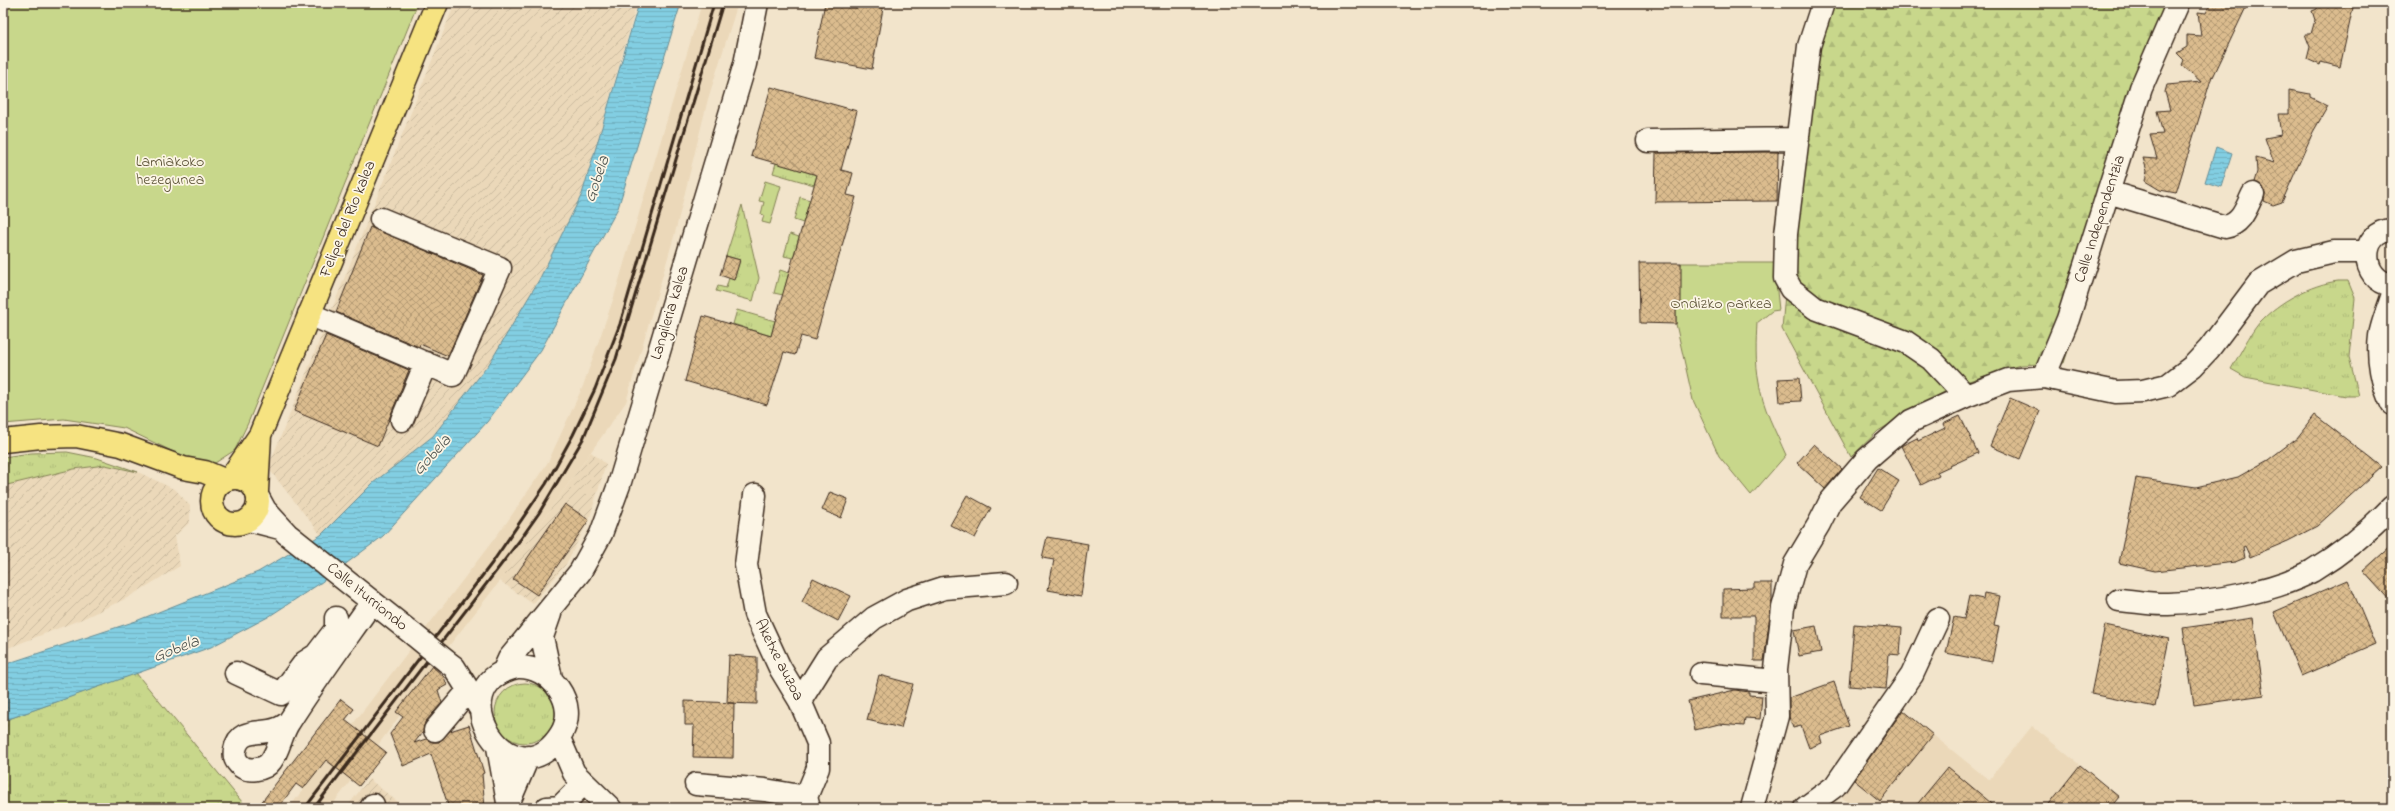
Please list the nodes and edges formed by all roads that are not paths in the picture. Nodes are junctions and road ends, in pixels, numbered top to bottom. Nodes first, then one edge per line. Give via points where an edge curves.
1 (437, 3) edge
2 (758, 3) edge
3 (1823, 3) edge
4 (2178, 3) edge
5 (1798, 139) junction
6 (1648, 141) dead end
7 (2108, 192) junction
8 (2253, 194) dead end
9 (381, 219) dead end
10 (2392, 230) edge
11 (2367, 252) junction
12 (2392, 285) edge
13 (2392, 297) edge
14 (309, 314) junction
15 (426, 363) junction
16 (2044, 377) junction
17 (1966, 396) junction
18 (2392, 404) edge
19 (402, 420) dead end
20 (260, 435) junction
21 (3, 441) edge
22 (183, 468) junction
23 (228, 479) junction
24 (258, 495) junction
25 (755, 495) dead end
26 (212, 497) junction
27 (2392, 507) edge
28 (249, 520) junction
29 (280, 528) junction
30 (1006, 583) dead end
31 (365, 597) junction
32 (2119, 600) dead end
33 (551, 610) junction
34 (1938, 619) dead end
35 (450, 664) junction
36 (236, 673) dead end
37 (500, 673) junction
38 (1701, 674) dead end
39 (551, 678) junction
40 (1776, 681) junction
41 (468, 691) junction
42 (800, 701) junction
43 (481, 710) junction
44 (288, 723) dead end
45 (436, 730) dead end
46 (558, 738) junction
47 (498, 747) junction
48 (528, 757) junction
49 (576, 780) junction
50 (696, 784) dead end
51 (807, 803) edge
52 (509, 806) edge
53 (548, 808) edge
54 (610, 808) edge
55 (1752, 808) edge
56 (1805, 808) edge

1 - 14 main road, Felipe del Río kalea
2 - 33 street, Langileria kalea via 745,64 619,485 601,534 580,572
3 - 5 street via 1809,46
4 - 7 street, Calle Independentzia via 2141,88
5 - 6 street
5 - 17 street via 1784,269 1785,278 1791,289 1815,308 1906,342 1930,359
7 - 8 street via 2164,200 2225,227 2235,225 2241,218
7 - 16 street, Calle Independentzia via 2068,319
9 - 15 street via 500,268 453,375
10 - 11 street via 2372,239
11 - 12 street via 2367,265 2372,274 2378,280
11 - 16 street via 2334,252 2296,261 2258,284 2209,349 2193,366 2168,385 2143,391 2116,392
13 - 18 street via 2380,336 2381,369 2386,393
14 - 15 street
14 - 20 main road, Felipe del Río kalea
15 - 19 street
16 - 17 street via 2008,380
17 - 40 street via 1911,421 1867,459 1830,502 1795,564 1783,608
20 - 23 main road, Felipe del Río kalea
20 - 24 main road, Felipe del Río kalea
21 - 22 main road via 41,436 76,436 121,445
22 - 23 main road
22 - 26 main road
23 - 24 main road via 246,480
23 - 26 main road via 214,490
24 - 28 main road via 255,514
24 - 29 street, Calle Iturriondo
25 - 42 street, Aketxe auzoa via 746,565 755,614 780,668
26 - 28 main road via 215,512 225,522 233,524
27 - 32 street via 2370,530 2339,553 2310,572 2276,585 2228,598 2167,604
28 - 29 street, Calle Iturriondo
29 - 31 street, Calle Iturriondo
30 - 42 street via 944,588 908,600 874,618 827,658
31 - 35 street, Calle Iturriondo, bridge
31 - 36 street via 327,622 307,648 305,662 280,694
31 - 44 street
33 - 37 street, Langileria kalea via 537,624
33 - 39 street, Langileria kalea via 542,638
34 - 56 street via 1912,675 1834,786
35 - 37 street, Calle Iturriondo
35 - 41 street, Calle Iturriondo
37 - 39 street via 525,667 538,670
37 - 43 street via 483,698
38 - 40 street
39 - 46 street via 560,689 566,703 566,718
40 - 55 street via 1777,716
41 - 43 street, Calle Iturriondo
41 - 45 street
42 - 51 street, Aketxe auzoa via 818,742 818,768
43 - 47 street via 483,724
46 - 48 street via 544,753
46 - 49 street
47 - 48 street via 512,754
47 - 52 street
48 - 52 street
49 - 53 street via 560,807
49 - 54 street
50 - 51 street, Aketxe auzoa via 765,790

